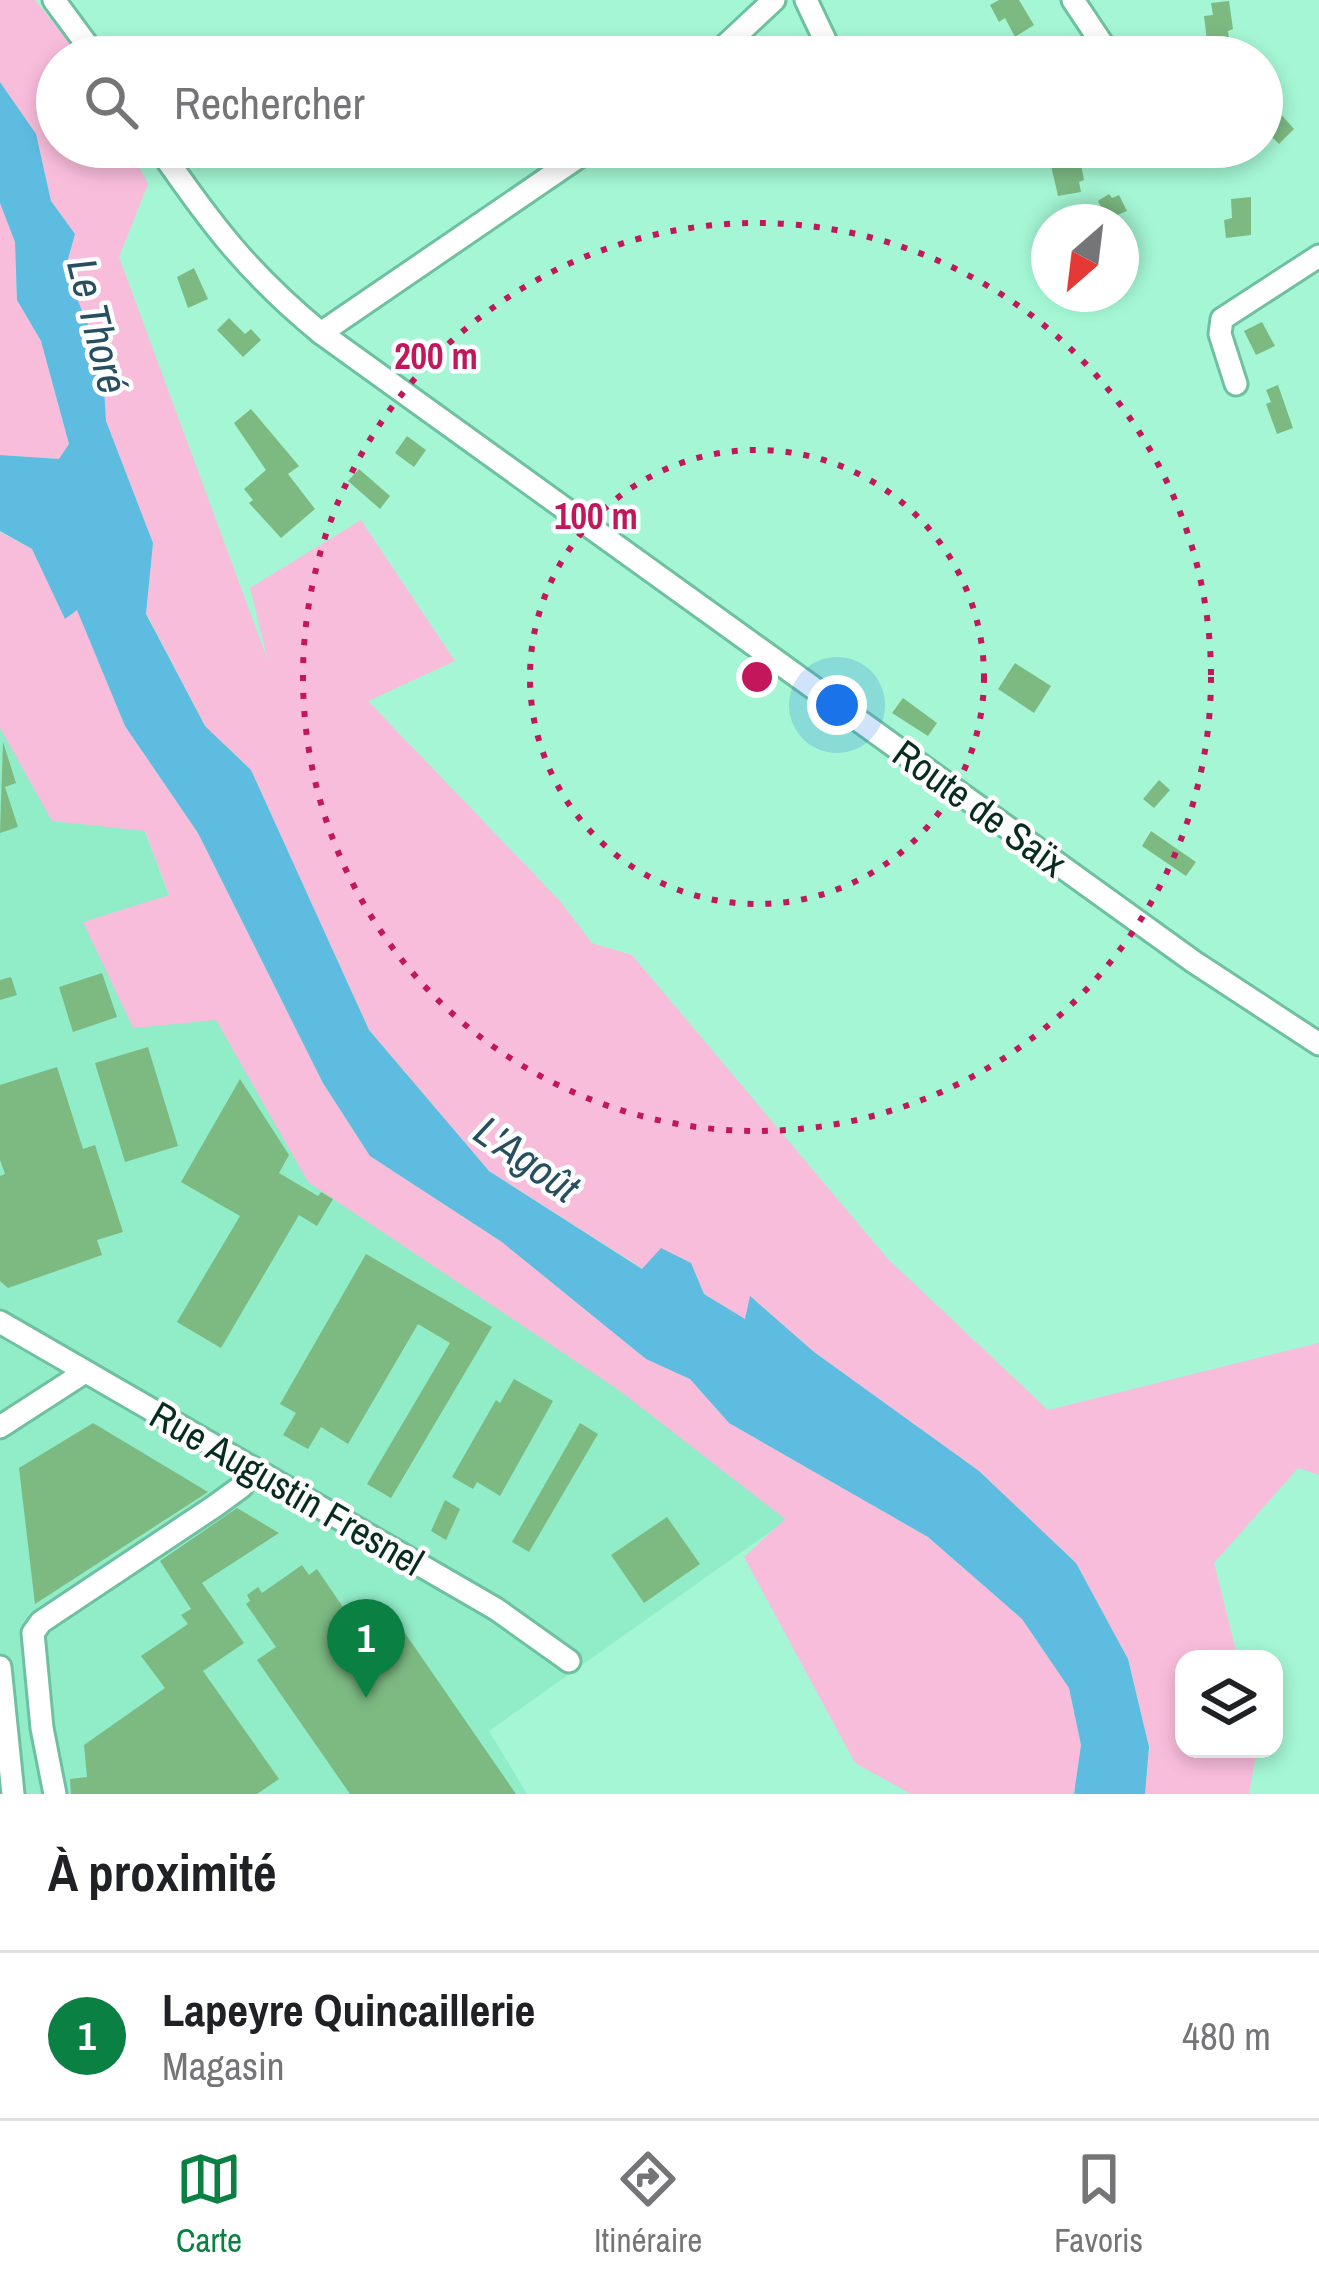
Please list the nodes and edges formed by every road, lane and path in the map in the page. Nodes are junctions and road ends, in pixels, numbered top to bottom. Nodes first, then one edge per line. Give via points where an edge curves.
1 (54, 0) edge
2 (775, 0) edge
3 (806, 0) edge
4 (1072, 0) edge
5 (81, 36) edge
6 (736, 36) edge
7 (823, 36) edge
8 (1097, 36) edge
9 (173, 168) edge
10 (562, 168) edge
11 (1319, 256) edge
12 (321, 333) junction
13 (1236, 384) dead end
14 (1319, 1043) edge
15 (0, 1322) edge
16 (85, 1372) junction
17 (0, 1427) edge
18 (254, 1469) junction
19 (568, 1661) dead end
20 (0, 1667) edge
21 (13, 1794) edge
22 (55, 1794) edge

1 - 5 street
2 - 6 street
3 - 7 street
4 - 8 street
9 - 12 street, Route de Saïx via 236,255
10 - 12 street
11 - 13 street via 1222,319
12 - 14 street, Route de Saïx via 1175,948
15 - 16 street, Rue Augustin Fresnel
16 - 17 street
16 - 18 street, Rue Augustin Fresnel
18 - 19 street, Rue Augustin Fresnel via 496,1609
18 - 22 street via 241,1487 33,1633
20 - 21 street

